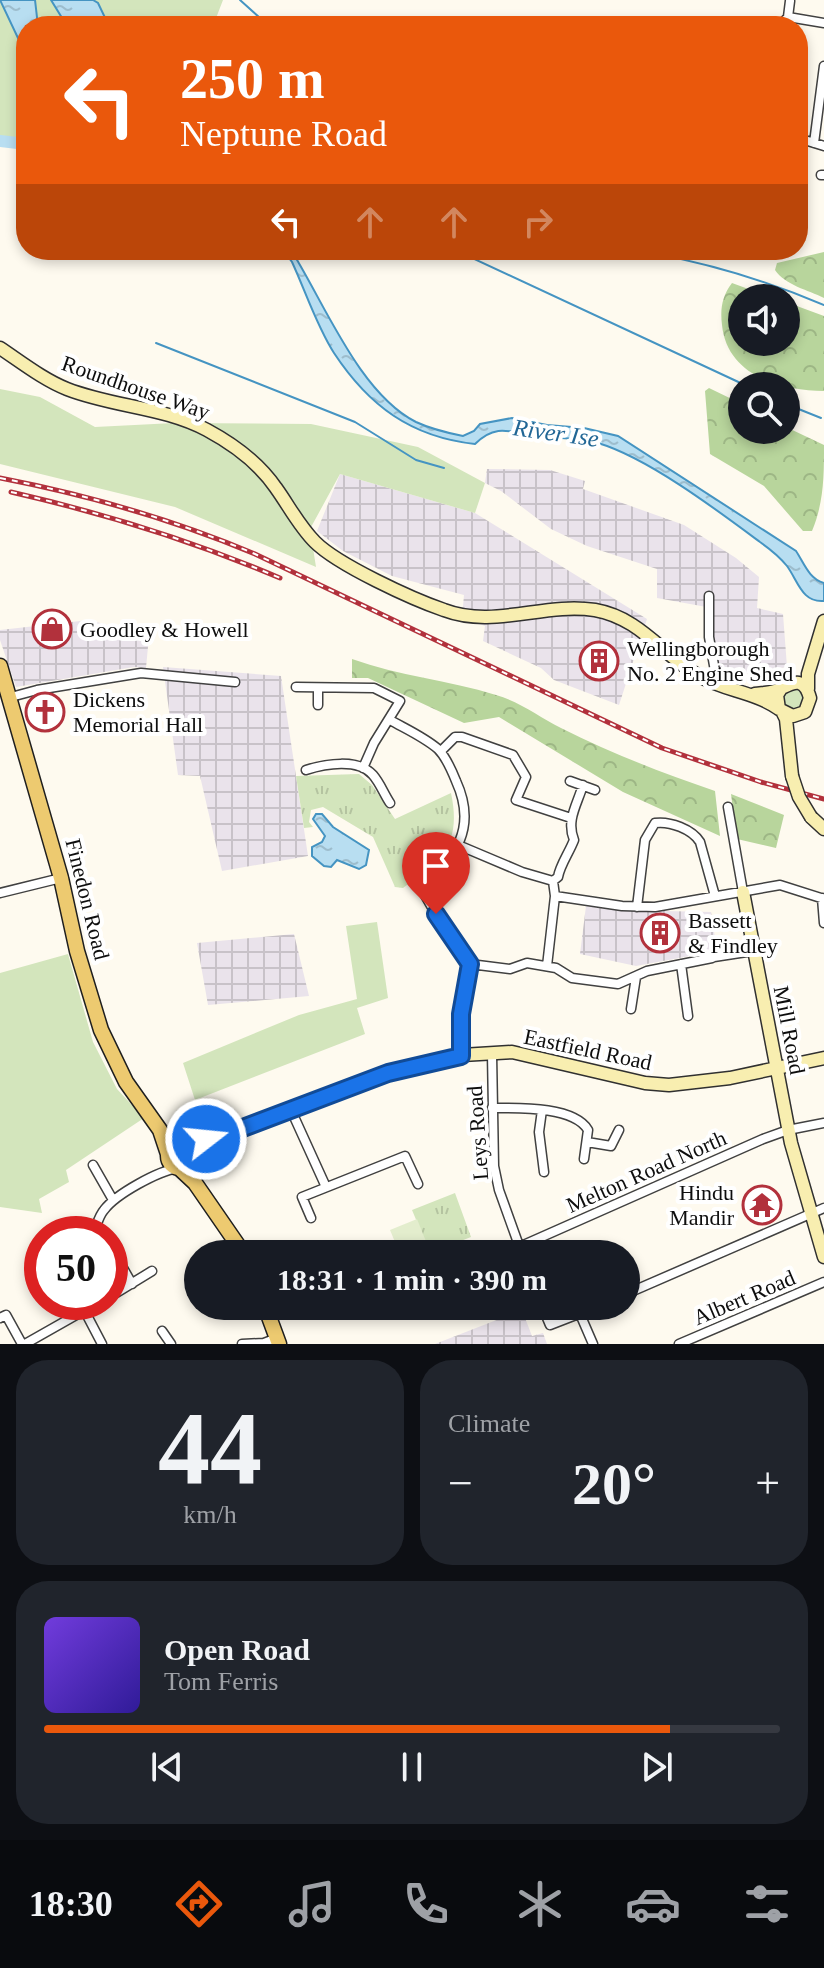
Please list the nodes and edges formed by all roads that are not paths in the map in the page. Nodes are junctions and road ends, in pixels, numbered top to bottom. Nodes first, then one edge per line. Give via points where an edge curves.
1 (824, 66) edge
2 (819, 144) edge
3 (0, 348) edge
4 (709, 596) dead end
5 (824, 621) edge
6 (817, 642) junction
7 (0, 666) edge
8 (235, 682) dead end
9 (713, 683) junction
10 (785, 685) junction
11 (296, 687) dead end
12 (318, 688) junction
13 (808, 689) junction
14 (752, 694) junction
15 (11, 697) junction
16 (318, 705) dead end
17 (781, 711) junction
18 (802, 714) junction
19 (390, 720) junction
20 (788, 739) junction
21 (441, 751) junction
22 (363, 768) junction
23 (306, 770) dead end
24 (570, 781) dead end
25 (583, 785) junction
26 (595, 790) dead end
27 (390, 803) dead end
28 (728, 807) dead end
29 (571, 818) junction
30 (824, 829) edge
31 (458, 845) junction
32 (61, 878) junction
33 (553, 881) junction
34 (743, 892) junction
35 (0, 893) edge
36 (555, 896) junction
37 (715, 896) junction
38 (823, 899) edge
39 (637, 907) junction
40 (824, 923) edge
41 (753, 951) junction
42 (470, 964) junction
43 (681, 964) junction
44 (547, 966) junction
45 (636, 977) junction
46 (631, 1009) dead end
47 (688, 1016) dead end
48 (492, 1054) junction
49 (461, 1056) junction
50 (824, 1058) edge
51 (777, 1067) junction
52 (492, 1108) junction
53 (291, 1110) junction
54 (542, 1110) junction
55 (824, 1123) edge
56 (160, 1130) junction
57 (619, 1130) dead end
58 (788, 1130) junction
59 (211, 1140) junction
60 (587, 1142) junction
61 (183, 1144) junction
62 (584, 1159) dead end
63 (179, 1161) junction
64 (93, 1165) dead end
65 (159, 1172) junction
66 (544, 1172) dead end
67 (418, 1184) dead end
68 (326, 1187) junction
69 (113, 1200) junction
70 (818, 1210) edge
71 (101, 1216) edge
72 (311, 1218) dead end
73 (234, 1240) edge
74 (517, 1240) edge
75 (545, 1240) edge
76 (824, 1257) edge
77 (152, 1271) dead end
78 (128, 1277) edge
79 (824, 1282) edge
80 (132, 1284) junction
81 (128, 1286) edge
82 (640, 1288) edge
83 (0, 1318) edge
84 (61, 1320) edge
85 (89, 1320) edge
86 (270, 1320) edge
87 (583, 1320) edge
88 (162, 1331) dead end
89 (278, 1341) edge
90 (24, 1344) edge
91 (102, 1344) edge
92 (171, 1344) edge
93 (242, 1344) edge
94 (593, 1344) edge
95 (679, 1344) edge

1 - 2 street
3 - 9 street, Roundhouse Way via 70,390 207,430 255,463 318,545 420,600 475,617 579,609 611,614 643,630 687,669
4 - 9 street
5 - 6 street
6 - 10 street
6 - 13 street
7 - 15 main road, Finedon Road
8 - 15 street via 141,673
9 - 14 street, Roundhouse Way
10 - 13 street via 799,683
10 - 14 street, Roundhouse Way
10 - 17 street via 777,695
11 - 12 street
12 - 16 street
12 - 19 street via 374,688 400,701
13 - 18 street via 810,703
14 - 17 street, Roundhouse Way
15 - 32 main road, Finedon Road
17 - 18 street
17 - 20 street
18 - 20 street
19 - 21 street
19 - 22 street
20 - 30 street, bridge via 799,797
21 - 29 street via 462,737 513,755 526,777 516,800
21 - 31 street via 465,802 467,818
22 - 23 street via 329,764
22 - 27 street
24 - 25 street
25 - 26 street
25 - 29 street
28 - 34 street, Mill Road
29 - 33 street via 574,840
31 - 33 street
31 - 42 street via 422,890
32 - 35 street
32 - 56 main road, Finedon Road via 101,1030 126,1082
33 - 36 street
34 - 37 street
34 - 38 street via 780,885
34 - 41 street, Mill Road
36 - 39 street
36 - 44 street
37 - 39 street
37 - 39 street via 696,835 665,821 648,830
38 - 40 street
41 - 43 street
41 - 51 street, Mill Road
42 - 44 street
42 - 49 street via 461,1014
43 - 45 street
43 - 47 street
44 - 45 street via 572,978 618,984
45 - 46 street
48 - 49 street, Eastfield Road
48 - 51 street, Eastfield Road via 541,1057 669,1085
48 - 52 street, Leys Road
49 - 53 street, Eastfield Road via 388,1073
50 - 51 street, Eastfield Road
51 - 58 street, Mill Road
52 - 54 street
52 - 74 street, Leys Road via 494,1166
53 - 59 street, Eastfield Road
53 - 68 street
54 - 60 street via 580,1121 588,1130
54 - 66 street
55 - 58 street, Melton Road North
56 - 61 main road, Finedon Road
56 - 63 main road, Finedon Road
57 - 60 street via 611,1146
58 - 70 street, Mill Road
58 - 75 street, Melton Road North
59 - 61 street, Eastfield Road
59 - 63 street, Eastfield Road
60 - 62 street
61 - 63 main road via 171,1147
63 - 65 street
63 - 65 street
63 - 73 main road, Finedon Road
64 - 69 street
65 - 69 street
67 - 68 street via 405,1156
68 - 72 street via 302,1197
69 - 71 street
70 - 76 street, Mill Road
70 - 82 street
77 - 80 street
78 - 80 street
79 - 95 street, Albert Road
80 - 81 street
83 - 90 street via 6,1315
84 - 90 street
85 - 91 street
86 - 89 main road
87 - 94 street
88 - 92 street
89 - 93 street

